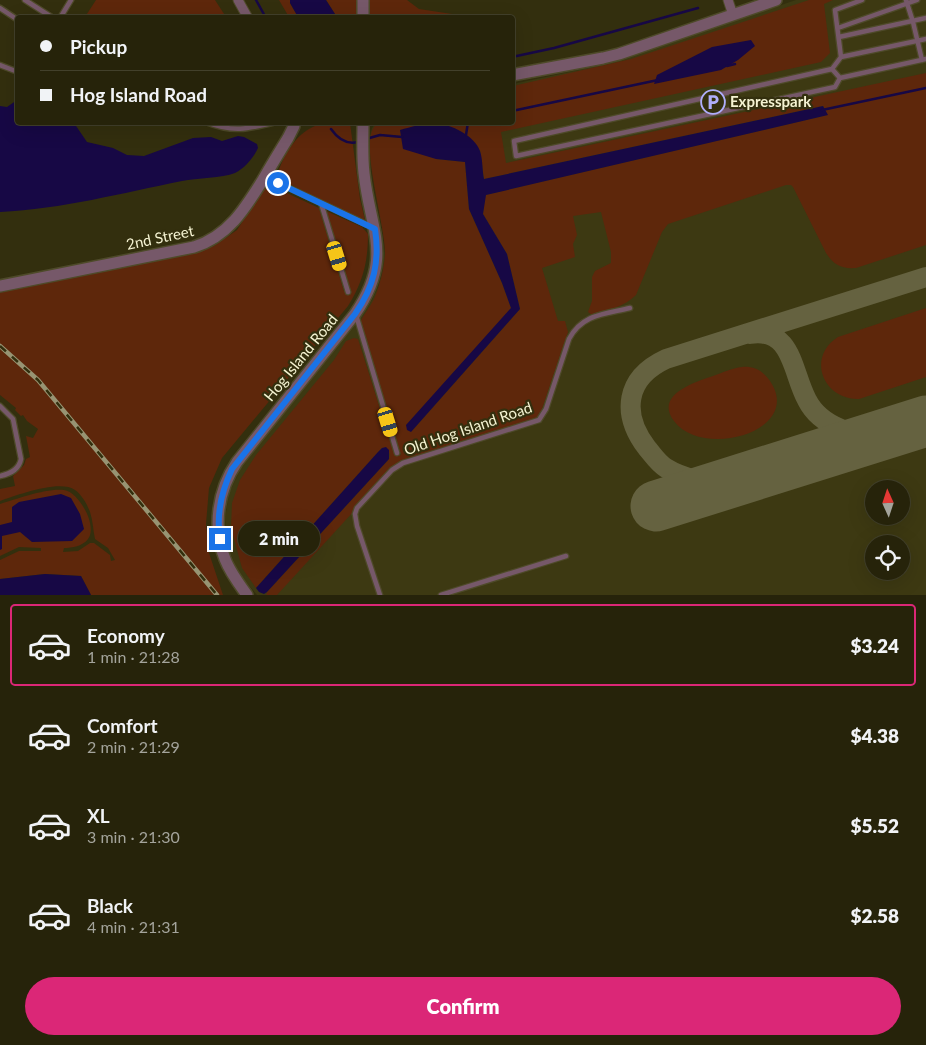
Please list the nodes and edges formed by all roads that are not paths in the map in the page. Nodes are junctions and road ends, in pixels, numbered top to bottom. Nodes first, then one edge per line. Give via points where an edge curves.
1 (25, 0) edge
2 (238, 0) edge
3 (363, 0) edge
4 (728, 0) edge
5 (776, 0) edge
6 (862, 0) edge
7 (917, 0) edge
8 (69, 1) edge
9 (906, 2) edge
10 (0, 8) edge
11 (733, 14) junction
12 (48, 15) edge
13 (62, 15) edge
14 (246, 15) edge
15 (363, 15) edge
16 (15, 18) edge
17 (926, 18) edge
18 (913, 22) junction
19 (838, 28) junction
20 (839, 37) junction
21 (926, 39) edge
22 (918, 41) junction
23 (841, 56) junction
24 (924, 60) edge
25 (0, 65) edge
26 (832, 69) junction
27 (15, 71) edge
28 (515, 74) edge
29 (840, 78) junction
30 (213, 125) edge
31 (261, 125) edge
32 (293, 125) edge
33 (363, 127) edge
34 (264, 176) junction
35 (321, 203) junction
36 (375, 229) junction
37 (0, 286) edge
38 (348, 292) dead end
39 (630, 308) dead end
40 (355, 314) junction
41 (0, 406) edge
42 (397, 453) dead end
43 (0, 470) edge
44 (1, 476) edge
45 (566, 556) dead end
46 (247, 595) edge
47 (380, 595) edge
48 (441, 595) edge

1 - 12 lane
2 - 14 street
3 - 15 street
4 - 11 street
5 - 11 street
6 - 19 lane via 836,10
7 - 9 lane
8 - 13 lane
9 - 18 lane
9 - 19 lane
10 - 16 lane
11 - 28 street via 604,58
17 - 18 lane
18 - 20 lane
18 - 22 lane
19 - 20 lane
20 - 23 lane
21 - 22 lane
22 - 23 lane
22 - 24 lane
23 - 26 lane
24 - 29 lane
25 - 27 lane
26 - 29 lane
26 - 29 lane via 514,141 516,156 835,87
30 - 31 lane via 237,130
32 - 34 street, 2nd Street
33 - 36 street, Hog Island Road via 364,173
34 - 35 lane
34 - 37 street, 2nd Street via 234,222 205,243
35 - 36 lane
35 - 38 lane
36 - 40 street, Hog Island Road via 374,275
39 - 47 lane, Old Hog Island Road via 590,317 574,330 546,410 539,420 403,463 392,470 357,508 357,526
40 - 42 lane
40 - 46 street, Hog Island Road via 237,462 224,487 218,528 221,548 228,567
41 - 44 lane via 13,419 21,459 16,469
43 - 44 lane
45 - 48 lane

